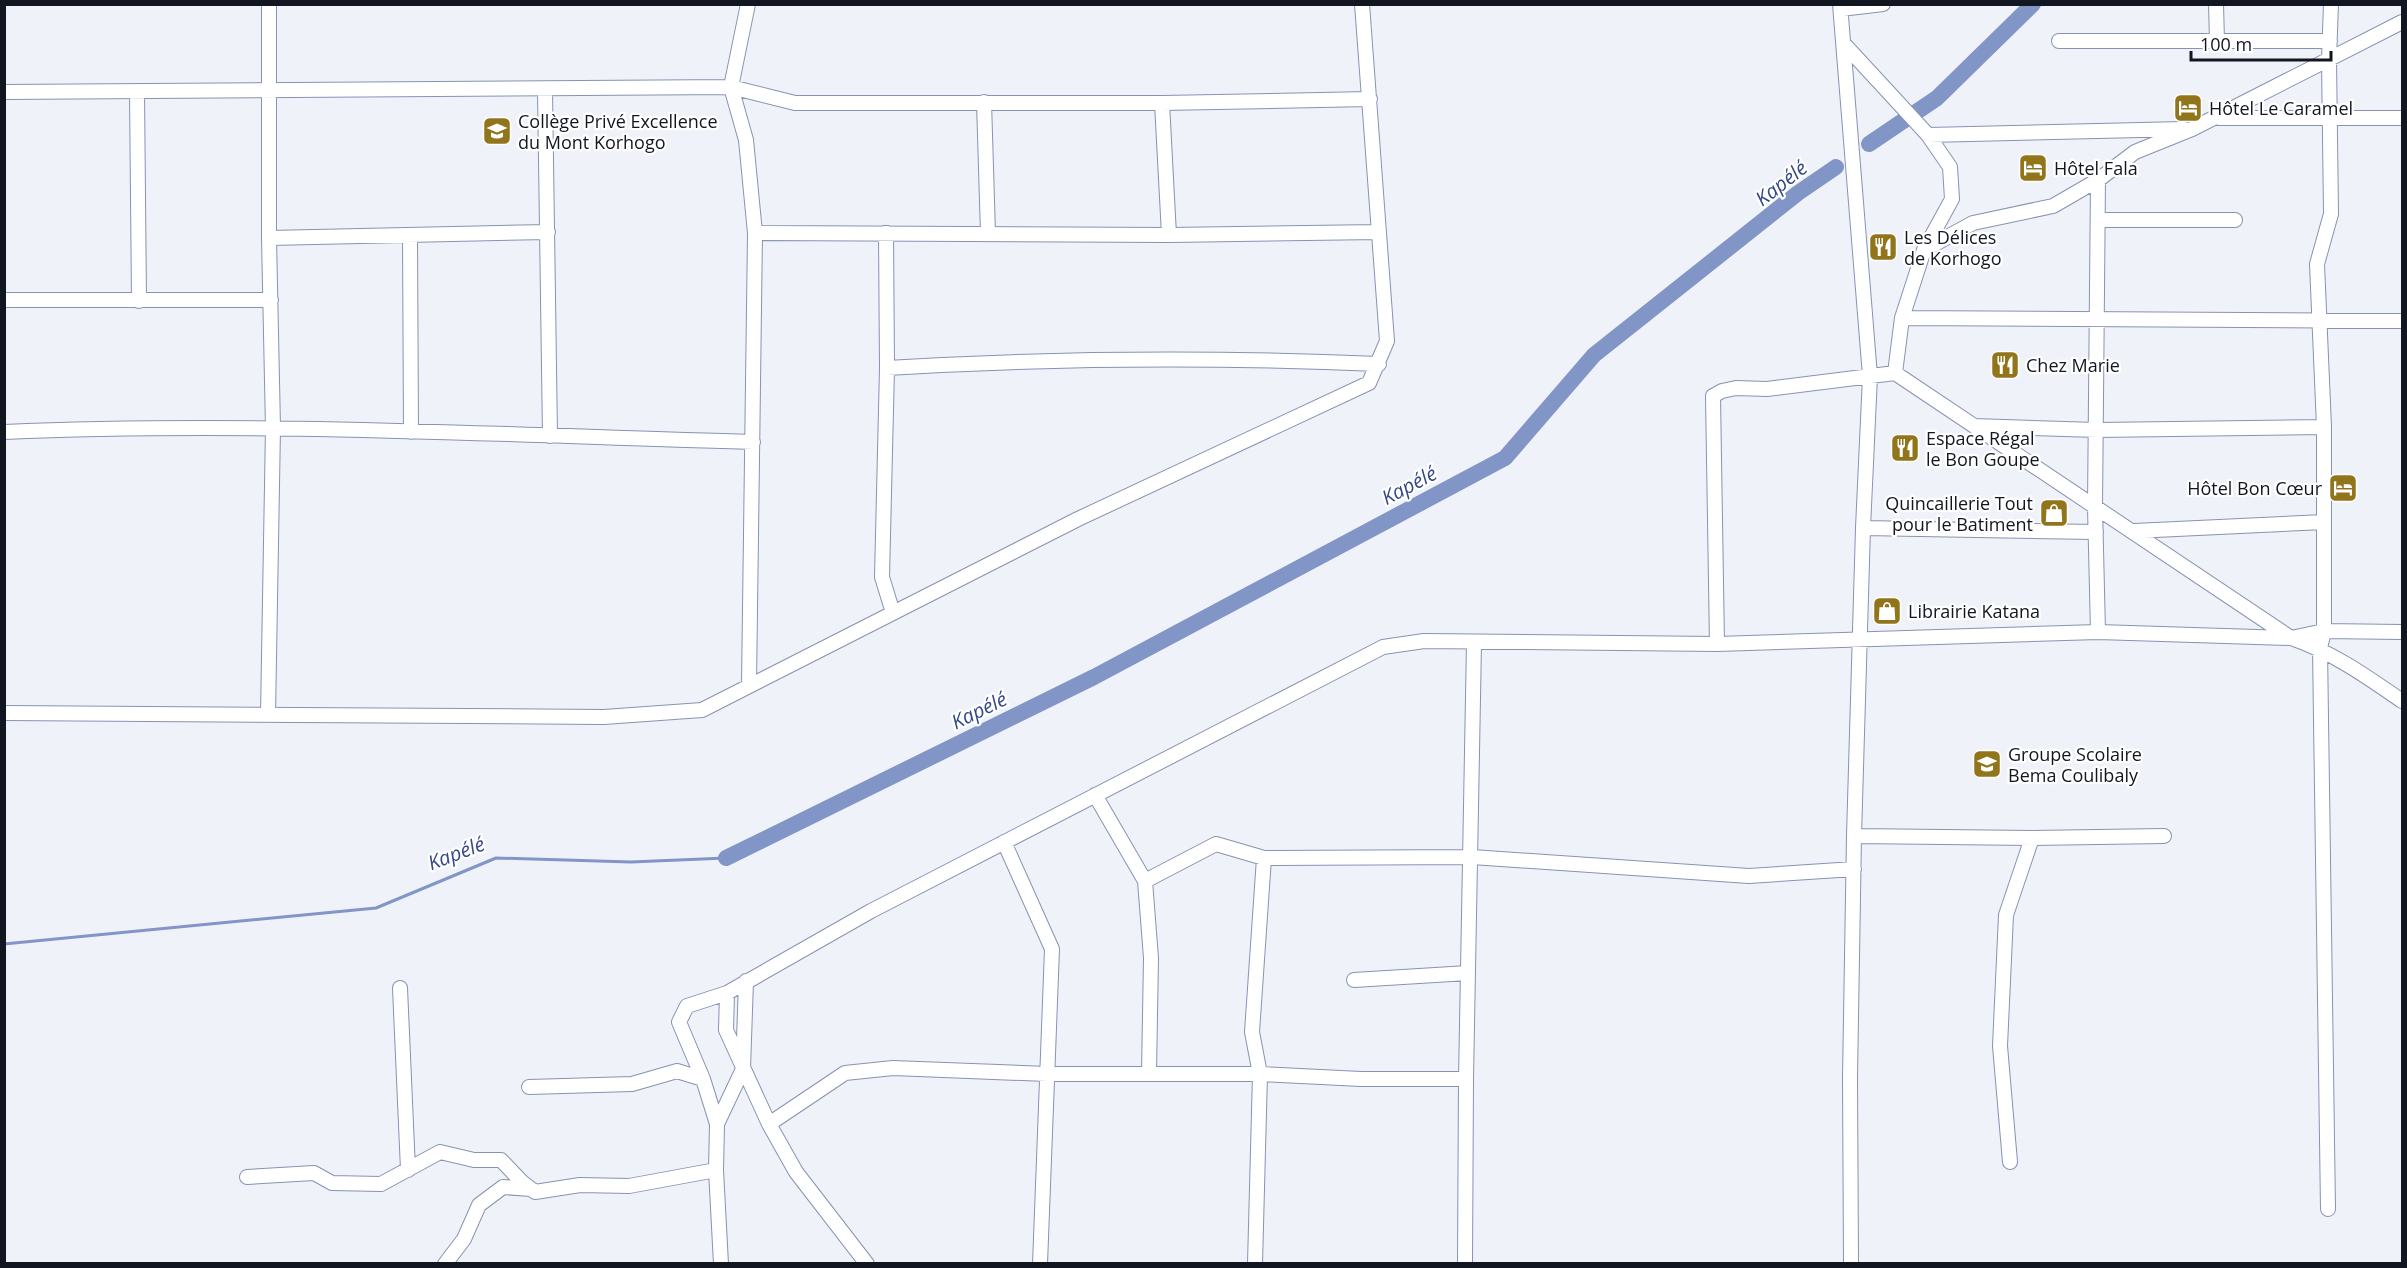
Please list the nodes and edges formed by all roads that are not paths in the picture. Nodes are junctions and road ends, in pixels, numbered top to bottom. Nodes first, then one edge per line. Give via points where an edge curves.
1 (269, 4) edge
2 (748, 4) edge
3 (1362, 4) edge
4 (1883, 4) edge
5 (2216, 4) edge
6 (2331, 4) edge
7 (1841, 7) edge
8 (2403, 22) edge
9 (2059, 41) dead end
10 (2217, 41) junction
11 (2330, 41) junction
12 (1844, 44) junction
13 (2329, 59) junction
14 (731, 87) junction
15 (270, 89) junction
16 (545, 90) junction
17 (136, 91) junction
18 (4, 92) edge
19 (1370, 99) junction
20 (984, 102) junction
21 (1162, 103) junction
22 (2329, 117) junction
23 (2214, 118) junction
24 (2403, 118) edge
25 (2192, 129) junction
26 (1928, 135) junction
27 (2098, 180) junction
28 (2097, 220) junction
29 (2235, 220) dead end
30 (548, 232) junction
31 (1378, 232) junction
32 (755, 233) junction
33 (886, 233) junction
34 (988, 234) junction
35 (1169, 234) junction
36 (410, 235) junction
37 (269, 238) junction
38 (1924, 250) junction
39 (4, 300) edge
40 (271, 300) junction
41 (140, 301) junction
42 (1902, 318) junction
43 (2098, 319) junction
44 (2319, 320) junction
45 (2403, 321) edge
46 (1378, 364) junction
47 (887, 368) junction
48 (1894, 373) junction
49 (1870, 376) junction
50 (1972, 426) junction
51 (2324, 427) junction
52 (273, 428) junction
53 (2097, 430) junction
54 (4, 432) edge
55 (411, 432) junction
56 (550, 436) junction
57 (753, 442) junction
58 (2095, 507) junction
59 (2324, 522) junction
60 (1863, 528) junction
61 (2134, 531) junction
62 (2096, 532) junction
63 (893, 613) junction
64 (2324, 631) junction
65 (2098, 632) junction
66 (2403, 632) edge
67 (2291, 638) junction
68 (1861, 639) junction
69 (1474, 643) junction
70 (1717, 644) junction
71 (2320, 648) junction
72 (749, 685) junction
73 (2403, 701) edge
74 (4, 713) edge
75 (268, 715) junction
76 (1095, 795) junction
77 (1854, 836) junction
78 (2163, 836) dead end
79 (2032, 838) junction
80 (1004, 842) junction
81 (1472, 857) junction
82 (1264, 858) junction
83 (1854, 869) junction
84 (1144, 881) junction
85 (1468, 974) junction
86 (1354, 980) dead end
87 (746, 981) junction
88 (400, 988) dead end
89 (727, 993) junction
90 (743, 1069) junction
91 (1149, 1073) junction
92 (1047, 1074) junction
93 (1260, 1074) junction
94 (703, 1079) junction
95 (1466, 1079) junction
96 (529, 1087) dead end
97 (717, 1124) junction
98 (769, 1124) junction
99 (2010, 1162) dead end
100 (408, 1170) junction
101 (716, 1170) junction
102 (247, 1177) dead end
103 (531, 1189) junction
104 (2328, 1209) dead end
105 (445, 1263) edge
106 (721, 1263) edge
107 (867, 1263) edge
108 (1040, 1263) edge
109 (1255, 1263) edge
110 (1465, 1263) edge
111 (1851, 1263) edge

1 - 15 street
2 - 14 street
3 - 19 street
4 - 7 street
5 - 10 street
6 - 11 street
7 - 12 street
8 - 13 street
9 - 10 street
10 - 11 street
11 - 13 street
12 - 26 street
12 - 49 street
13 - 22 street
13 - 23 street
14 - 16 street
14 - 20 street via 795,103
14 - 32 street via 746,140
15 - 16 street
15 - 17 street
15 - 37 street
16 - 30 street
17 - 18 street
17 - 41 street
19 - 21 street
19 - 31 street
20 - 21 street
20 - 34 street
21 - 35 street
22 - 23 street
22 - 24 street
22 - 44 street via 2331,214 2317,264
23 - 25 street
25 - 26 street
25 - 27 street via 2135,152
26 - 38 street via 1950,168 1952,199
27 - 28 street
27 - 38 street via 2052,206 1973,223
28 - 29 street
28 - 43 street
30 - 36 street
30 - 56 street
31 - 35 street
31 - 46 street via 1387,341
32 - 33 street
32 - 57 street
33 - 34 street
33 - 47 street
34 - 35 street
36 - 37 street
36 - 55 street
37 - 40 street
38 - 42 street
39 - 41 street
40 - 41 street
40 - 52 street
42 - 43 street
42 - 48 street
43 - 44 street
43 - 53 street
44 - 45 street
44 - 51 street
46 - 47 street via 1293,360 988,362
46 - 63 street via 1369,383 1078,519
47 - 63 street via 882,577
48 - 49 street
48 - 50 street
49 - 60 street
49 - 70 street via 1767,389 1736,388 1713,396
50 - 53 street
50 - 58 street
51 - 53 street
51 - 59 street
52 - 54 street
52 - 55 street
52 - 75 street
53 - 58 street
55 - 56 street
56 - 57 street
57 - 72 street
58 - 61 street
58 - 62 street
59 - 61 street
59 - 64 street
60 - 62 street
60 - 68 street
61 - 67 street
62 - 65 street
63 - 72 street
64 - 66 street
64 - 67 street
64 - 71 street
65 - 67 street
65 - 68 street
67 - 71 street
68 - 70 street
68 - 77 street
69 - 70 street
69 - 76 street via 1424,642 1383,647
69 - 81 street
71 - 73 street
71 - 104 street
72 - 75 street via 702,710 604,717
74 - 75 street
76 - 80 street
76 - 84 street
77 - 79 street
77 - 83 street
78 - 79 street
79 - 99 street via 2006,915 2004,938 2000,1046
80 - 87 street
80 - 92 street via 1052,949
81 - 82 street
81 - 83 street via 1749,876
81 - 85 street
82 - 84 street via 1215,844
82 - 93 street via 1252,1032
83 - 111 street
84 - 91 street via 1151,958
85 - 86 street
85 - 95 street
87 - 89 street
87 - 90 street
88 - 100 street
89 - 90 street via 726,1030
89 - 94 street via 687,1006 680,1022
90 - 97 street
90 - 98 street
91 - 92 street
91 - 93 street
92 - 98 street via 893,1068 845,1072
92 - 108 street
93 - 95 street
93 - 109 street
94 - 96 street via 677,1071 632,1084
94 - 97 street
95 - 110 street
97 - 101 street
98 - 107 street via 796,1172
100 - 102 street via 381,1184 332,1183 314,1173
100 - 103 street via 440,1152 474,1160 501,1160
101 - 103 street via 629,1186 580,1185 535,1192
101 - 106 street
103 - 105 street via 503,1187 479,1205 464,1239

